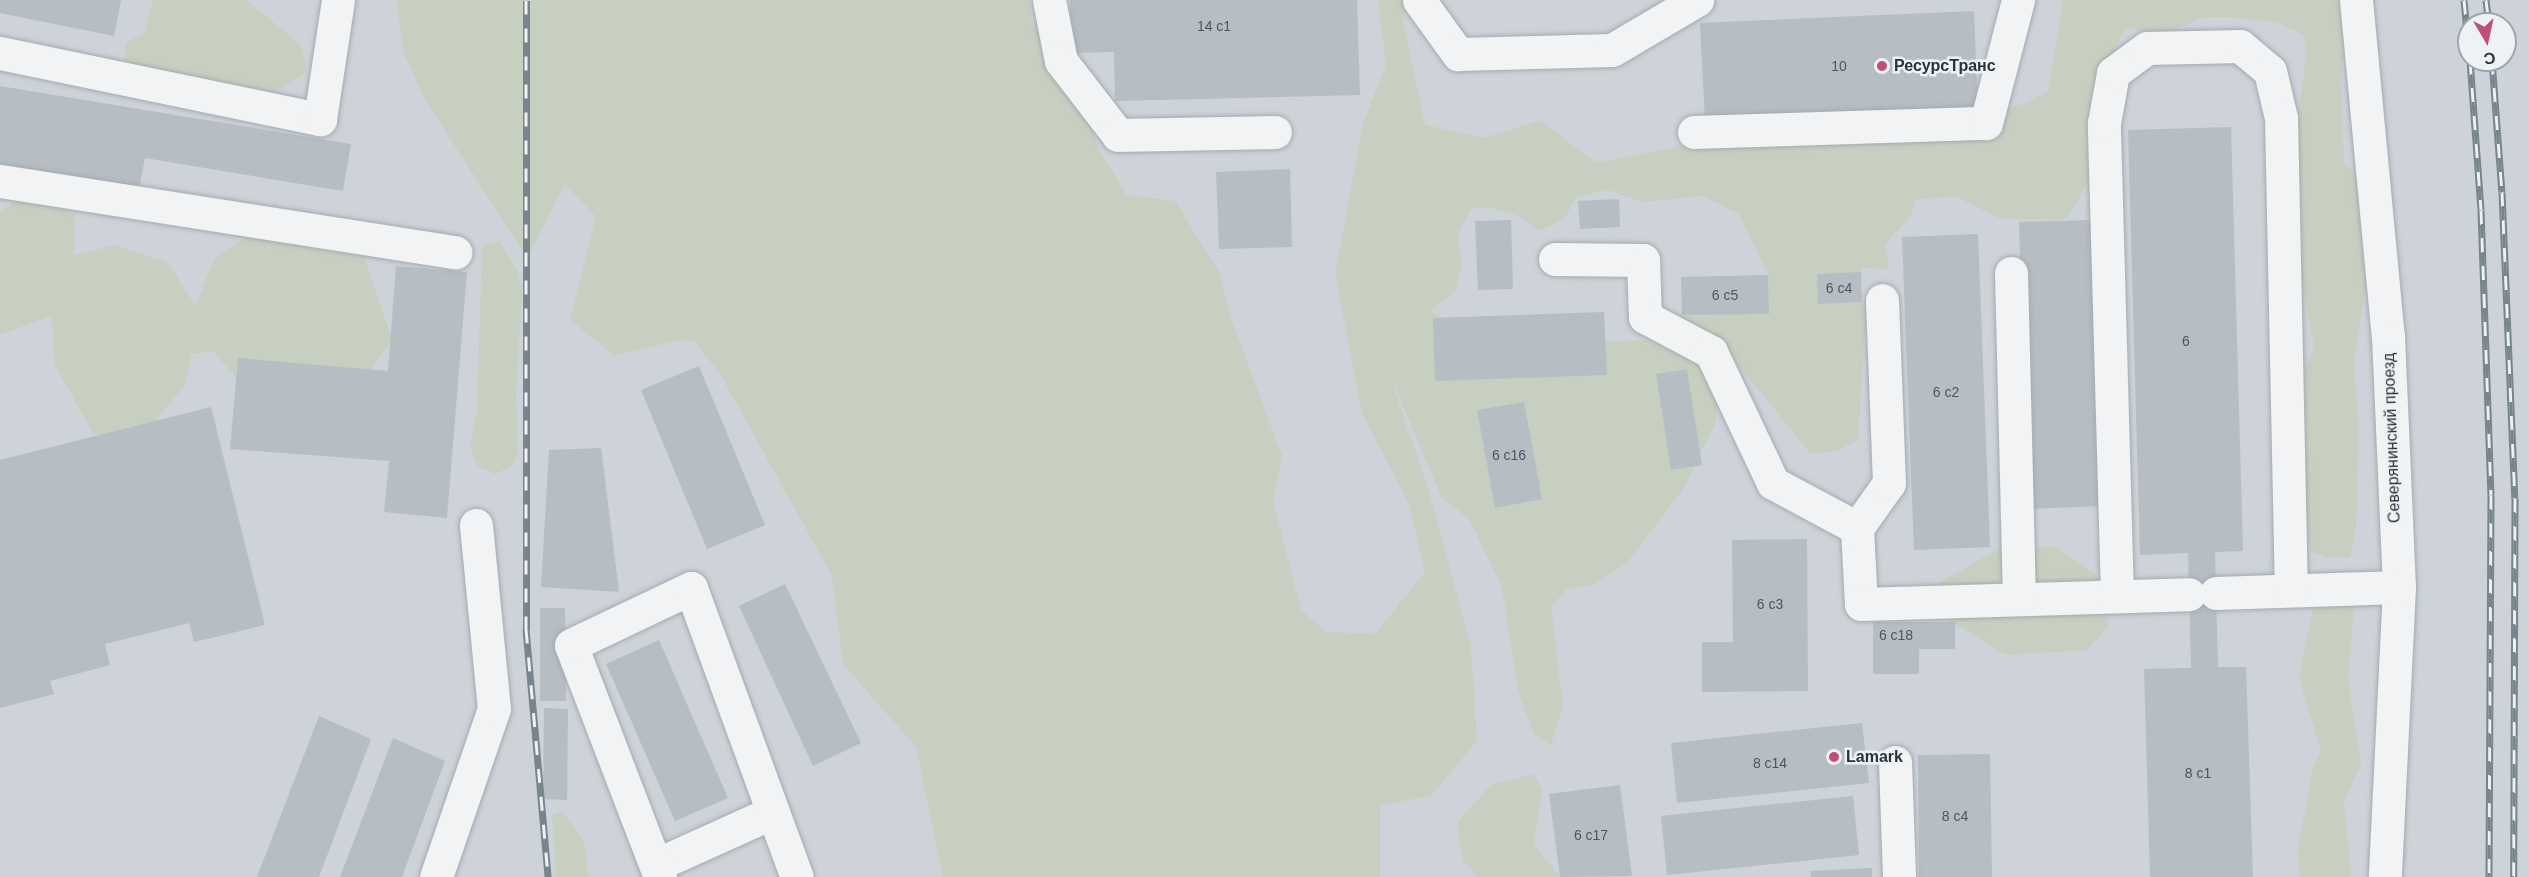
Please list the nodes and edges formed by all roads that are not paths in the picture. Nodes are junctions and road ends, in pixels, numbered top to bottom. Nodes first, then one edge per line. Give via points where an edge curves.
1 (338, 0) edge
2 (1049, 0) edge
3 (1419, 0) edge
4 (1697, 0) edge
5 (2018, 0) edge
6 (2356, 0) edge
7 (0, 53) edge
8 (1275, 132) dead end
9 (1694, 132) dead end
10 (0, 181) edge
11 (455, 252) dead end
12 (1555, 259) dead end
13 (2011, 273) dead end
14 (1882, 300) dead end
15 (476, 525) dead end
16 (1857, 528) junction
17 (2399, 587) junction
18 (2291, 589) junction
19 (2117, 596) junction
20 (2019, 599) junction
21 (1895, 762) dead end
22 (773, 812) junction
23 (659, 870) edge
24 (436, 877) edge
25 (797, 877) edge
26 (1899, 877) edge
27 (2385, 877) edge

1 - 7 street via 320,119
2 - 8 street via 1061,61 1118,135
3 - 4 street via 1458,54 1612,50
5 - 9 street via 1986,123
6 - 17 street, Северянинский проезд via 2388,336
10 - 11 street
12 - 16 street via 1643,260 1645,317 1711,352 1773,483
13 - 20 street
14 - 16 street via 1889,483
15 - 24 street via 494,709
16 - 20 street via 1861,603
17 - 18 street
17 - 27 street, Северянинский проезд
18 - 19 street
18 - 19 street via 2281,118 2270,70 2240,46 2147,48 2113,73 2104,123
19 - 20 street
21 - 26 street
22 - 23 street
22 - 23 street via 691,588 571,645
22 - 25 street

